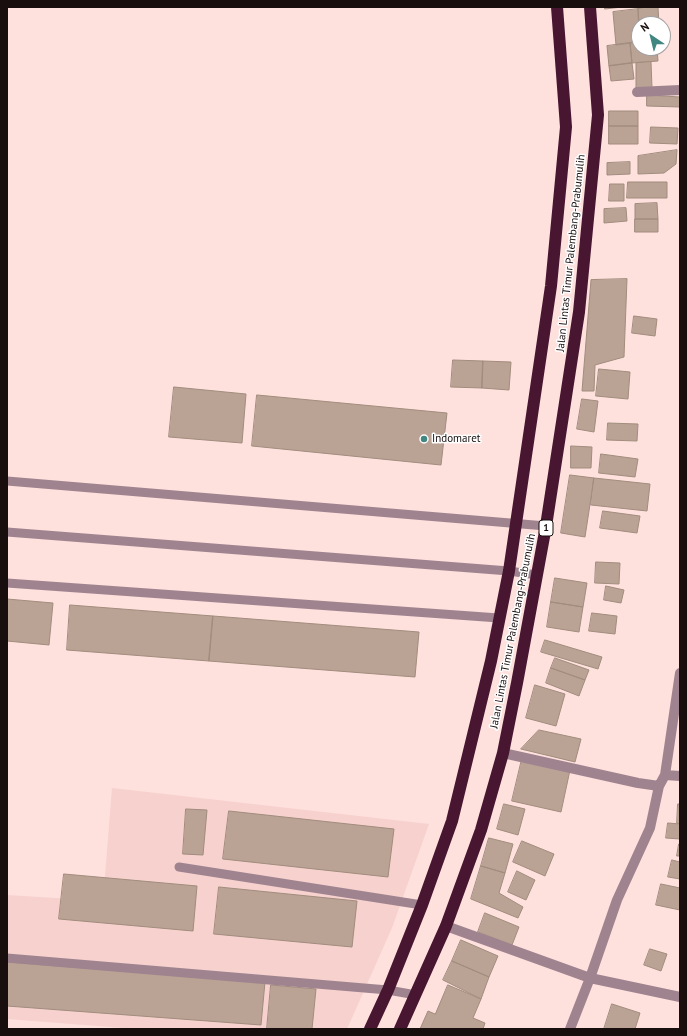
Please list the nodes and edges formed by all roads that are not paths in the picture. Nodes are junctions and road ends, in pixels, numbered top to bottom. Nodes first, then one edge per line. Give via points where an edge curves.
1 (557, 7) edge
2 (590, 7) edge
3 (680, 90) edge
4 (637, 92) dead end
5 (7, 481) edge
6 (517, 524) junction
7 (546, 526) junction
8 (7, 532) edge
9 (509, 571) junction
10 (537, 574) junction
11 (7, 583) edge
12 (499, 618) junction
13 (680, 673) edge
14 (503, 753) junction
15 (665, 774) junction
16 (680, 776) edge
17 (659, 786) junction
18 (179, 867) dead end
19 (422, 904) junction
20 (446, 926) junction
21 (7, 958) edge
22 (586, 976) junction
23 (388, 990) junction
24 (416, 995) junction
25 (680, 997) edge
26 (370, 1029) edge
27 (400, 1029) edge
28 (570, 1029) edge

1 - 6 highway, Jalan Lintas Timur Palembang-Prabumulih via 566,127 551,286
2 - 7 highway, Jalan Lintas Timur Palembang-Prabumulih / 1 via 598,115 579,312
3 - 4 street
5 - 6 lane
6 - 7 lane
6 - 9 highway, Jalan Lintas Timur Palembang-Prabumulih
7 - 10 highway, Jalan Lintas Timur Palembang-Prabumulih / 1
8 - 9 lane
9 - 10 lane
9 - 12 highway, Jalan Lintas Timur Palembang-Prabumulih
10 - 14 highway, Jalan Lintas Timur Palembang-Prabumulih / 1
11 - 12 lane
12 - 19 highway, Jalan Lintas Timur Palembang-Prabumulih via 452,821
13 - 15 street
14 - 17 street
14 - 20 highway, Jalan Lintas Timur Palembang-Prabumulih / 1 via 481,830
15 - 16 street
15 - 17 street
17 - 22 street via 650,828
18 - 19 lane
19 - 23 highway, Jalan Lintas Timur Palembang-Prabumulih
20 - 22 street
20 - 24 highway, Jalan Lintas Timur Palembang-Prabumulih / 1
21 - 23 lane
22 - 25 street
22 - 28 street
23 - 24 lane
23 - 26 highway, Jalan Lintas Timur Palembang-Prabumulih
24 - 27 highway, Jalan Lintas Timur Palembang-Prabumulih / 1

